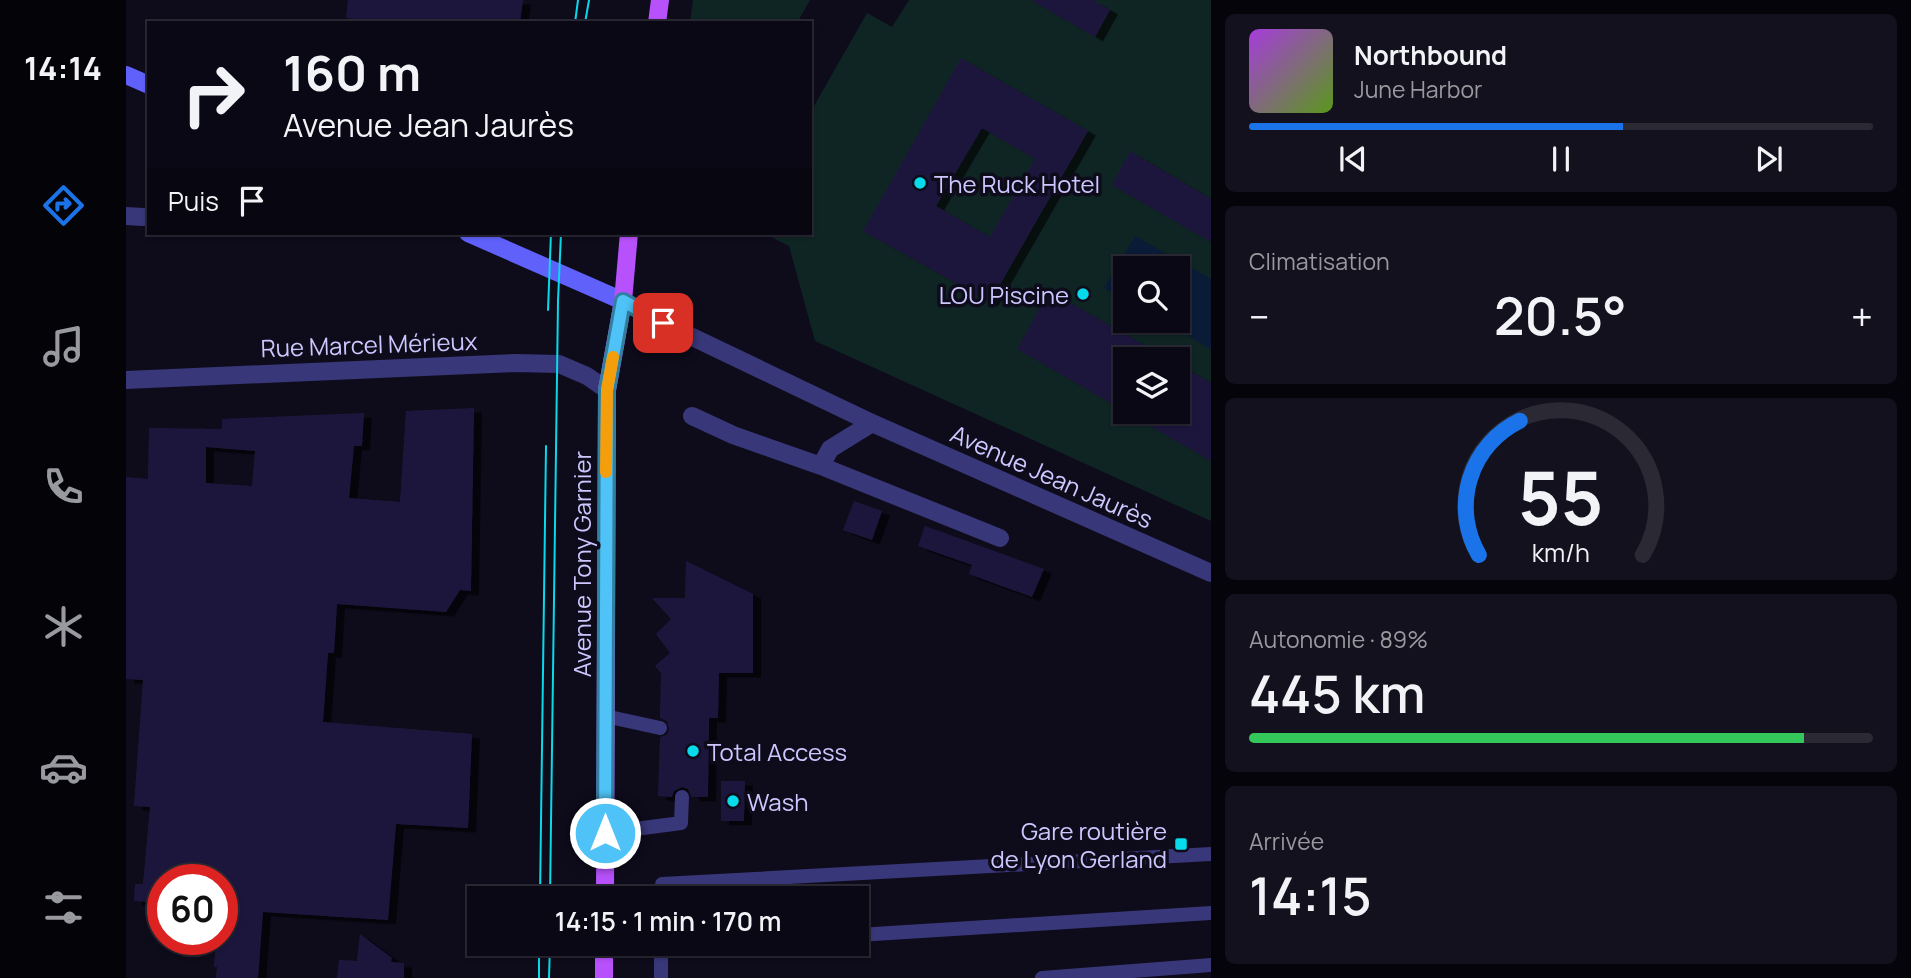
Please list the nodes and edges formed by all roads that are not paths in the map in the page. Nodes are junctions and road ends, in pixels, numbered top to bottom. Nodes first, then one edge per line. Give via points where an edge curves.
1 (660, 0) edge
2 (657, 21) edge
3 (126, 75) edge
4 (147, 84) edge
5 (473, 235) edge
6 (629, 235) edge
7 (623, 301) junction
8 (126, 380) edge
9 (607, 390) junction
10 (692, 416) dead end
11 (872, 423) junction
12 (821, 466) junction
13 (1000, 538) dead end
14 (1211, 573) edge
15 (605, 716) junction
16 (660, 728) dead end
17 (682, 797) dead end
18 (605, 833) junction
19 (1211, 854) edge
20 (604, 886) edge
21 (662, 886) edge
22 (1211, 913) edge
23 (869, 935) edge
24 (604, 956) edge
25 (661, 956) edge
26 (1211, 965) edge
27 (604, 978) edge
28 (662, 978) edge
29 (1042, 978) edge

1 - 2 main road
3 - 4 main road
5 - 7 main road, Avenue Jean Jaurès
6 - 7 main road, Avenue Tony Garnier
7 - 9 main road, Avenue Tony Garnier
7 - 11 street, Avenue Jean Jaurès
8 - 9 street, Rue Marcel Mérieux via 515,363 559,364
9 - 15 main road, Avenue Tony Garnier
10 - 12 street
11 - 12 street via 830,449
11 - 14 street, Avenue Jean Jaurès
12 - 13 street
15 - 16 lane
15 - 18 main road, Avenue Tony Garnier
17 - 18 lane via 681,823
18 - 20 main road, Avenue Tony Garnier
19 - 21 lane
22 - 23 lane
24 - 27 main road
25 - 28 lane
26 - 29 lane

